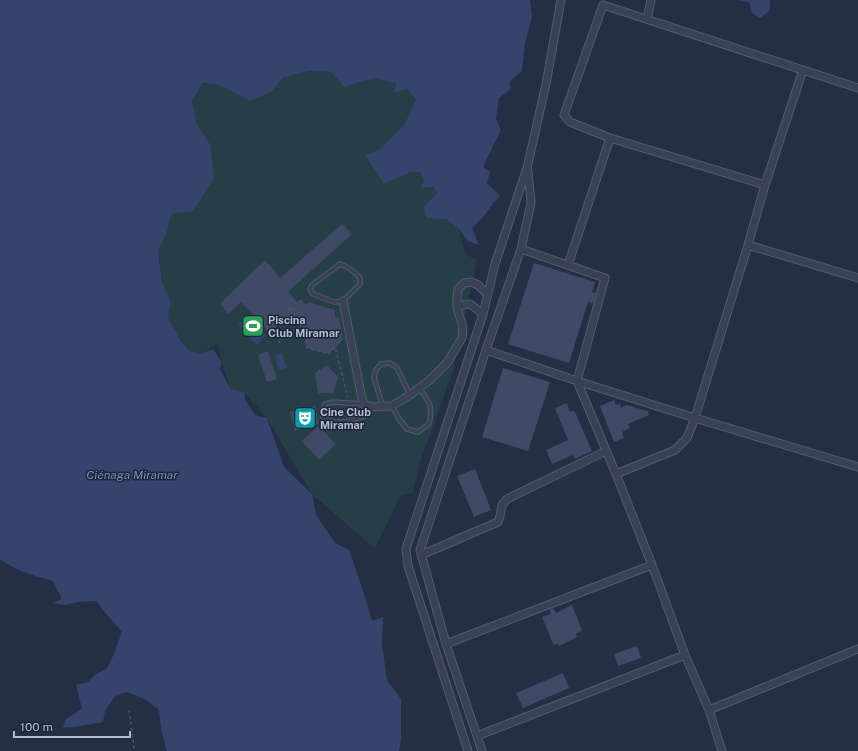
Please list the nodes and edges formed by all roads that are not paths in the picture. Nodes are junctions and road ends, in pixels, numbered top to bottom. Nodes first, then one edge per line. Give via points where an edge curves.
1 (562, 0) edge
2 (651, 0) edge
3 (647, 19) junction
4 (803, 70) junction
5 (858, 88) edge
6 (610, 138) junction
7 (527, 168) junction
8 (765, 185) junction
9 (748, 245) junction
10 (521, 249) junction
11 (568, 265) junction
12 (858, 278) edge
13 (488, 295) junction
14 (343, 301) junction
15 (457, 308) junction
16 (483, 314) junction
17 (486, 350) junction
18 (577, 381) junction
19 (419, 388) junction
20 (410, 395) junction
21 (363, 404) junction
22 (392, 406) junction
23 (371, 407) junction
24 (383, 407) junction
25 (695, 418) junction
26 (606, 451) junction
27 (858, 467) edge
28 (616, 474) junction
29 (421, 555) junction
30 (652, 565) junction
31 (446, 644) junction
32 (858, 648) edge
33 (685, 655) junction
34 (709, 710) junction
35 (477, 736) junction
36 (468, 751) edge
37 (482, 751) edge
38 (722, 751) edge

1 - 7 street
2 - 3 street
3 - 4 street
3 - 6 street via 603,5 564,115 570,122
4 - 5 street
4 - 8 street
6 - 8 street
6 - 11 street
7 - 10 street via 532,203
7 - 13 street via 495,264
8 - 9 street
9 - 12 street
9 - 25 street
10 - 11 street
10 - 17 street
11 - 18 street via 605,278
13 - 15 street via 478,285 471,282 464,284 458,289
13 - 16 street
14 - 14 lane via 334,302 312,294 310,289 340,264 353,270 360,278 360,284
14 - 21 street
15 - 16 street via 470,304
15 - 19 street via 463,327 462,338 447,363
16 - 36 street via 406,549 408,566
17 - 18 street
17 - 29 street via 420,550
18 - 25 street
18 - 26 street
19 - 20 street
19 - 22 lane via 430,403 432,414 429,424 418,432 407,429
20 - 22 street
20 - 24 lane via 397,368 390,363 381,364 374,378
21 - 23 street
21 - 23 lane via 325,404 323,417 330,422 341,423 365,416
22 - 24 street
23 - 24 street
25 - 27 street
25 - 28 street via 687,438 675,450
26 - 28 street
26 - 29 street via 507,499 502,505 498,522
28 - 30 street
29 - 31 street
30 - 31 street
30 - 33 street
31 - 35 street
32 - 34 street
33 - 34 street
33 - 35 street
34 - 38 street
35 - 37 street

